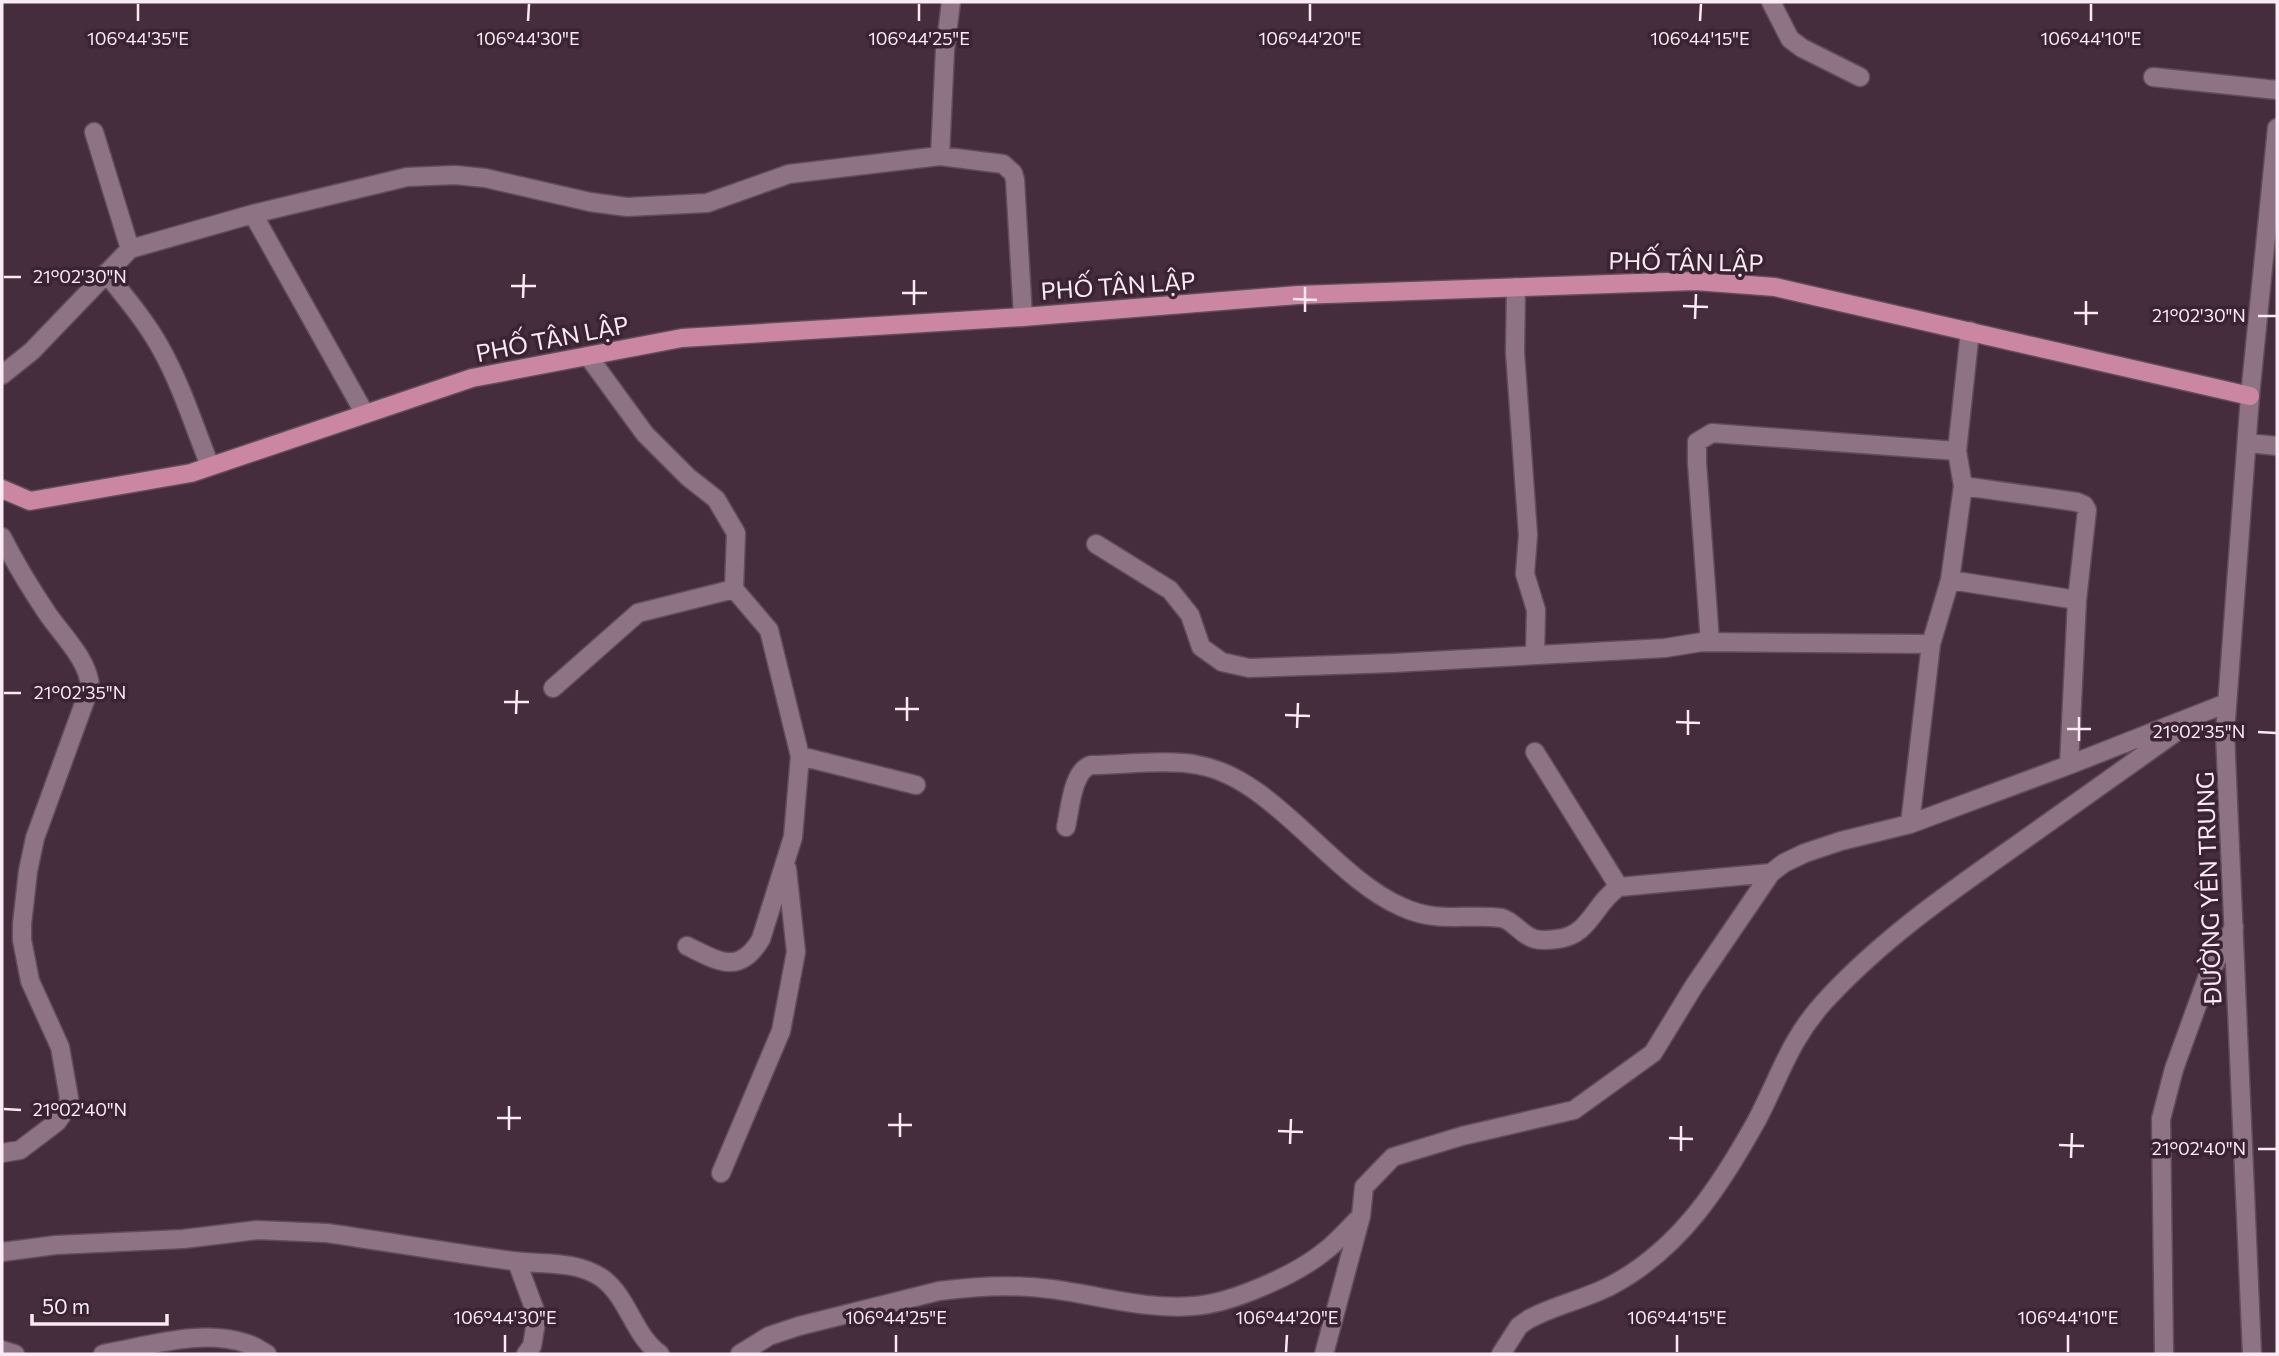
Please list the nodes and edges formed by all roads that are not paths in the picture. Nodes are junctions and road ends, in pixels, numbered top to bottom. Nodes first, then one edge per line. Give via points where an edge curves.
1 (951, 2) edge
2 (1771, 2) edge
3 (1860, 77) dead end
4 (2153, 77) dead end
5 (2277, 90) edge
6 (2277, 128) edge
7 (94, 132) dead end
8 (2276, 149) edge
9 (940, 156) junction
10 (253, 214) junction
11 (130, 250) junction
12 (106, 273) junction
13 (1516, 288) junction
14 (1023, 317) junction
15 (1970, 331) junction
16 (589, 356) junction
17 (2, 375) edge
18 (2250, 396) junction
19 (365, 414) junction
20 (2248, 443) junction
21 (2277, 446) edge
22 (1956, 451) junction
23 (210, 466) junction
24 (1963, 485) junction
25 (2, 489) edge
26 (2, 537) edge
27 (1096, 544) dead end
28 (1950, 580) junction
29 (734, 589) junction
30 (2077, 600) junction
31 (1710, 642) junction
32 (1931, 644) junction
33 (1535, 655) junction
34 (553, 688) dead end
35 (2227, 703) junction
36 (2208, 709) junction
37 (1535, 752) dead end
38 (800, 757) junction
39 (2069, 765) junction
40 (916, 785) dead end
41 (1910, 824) junction
42 (1066, 827) dead end
43 (787, 862) junction
44 (1771, 873) junction
45 (1619, 887) junction
46 (2234, 927) junction
47 (687, 946) dead end
48 (2, 1153) edge
49 (721, 1173) dead end
50 (1361, 1216) junction
51 (2, 1252) edge
52 (517, 1262) junction
53 (2, 1350) edge
54 (15, 1354) edge
55 (103, 1354) edge
56 (267, 1354) edge
57 (526, 1354) edge
58 (660, 1354) edge
59 (740, 1354) edge
60 (1324, 1354) edge
61 (1501, 1354) edge
62 (2164, 1354) edge
63 (2252, 1354) edge

1 - 9 street
2 - 3 street via 1790,39
4 - 5 street
6 - 8 street, ĐƯỜNG YÊN TRUNG
7 - 11 street
8 - 18 street, ĐƯỜNG YÊN TRUNG
9 - 10 street via 789,174 690,205 607,205 485,178 433,175 407,177
9 - 14 street via 1003,164 1013,173
10 - 11 street
10 - 19 street
11 - 12 street
12 - 17 street via 32,351
12 - 23 street via 161,348
13 - 14 main road, PHỐ TÂN LẬP via 1298,295
13 - 15 main road, PHỐ TÂN LẬP via 1695,281 1774,287
13 - 33 street via 1515,352 1528,535 1525,574 1536,610
14 - 16 main road, PHỐ TÂN LẬP via 682,338
15 - 18 main road, PHỐ TÂN LẬP
15 - 22 street
16 - 19 main road, PHỐ TÂN LẬP via 472,378
16 - 29 street via 645,434 716,499 736,533
18 - 20 street, ĐƯỜNG YÊN TRUNG
19 - 23 main road, PHỐ TÂN LẬP
20 - 21 street
20 - 35 street, ĐƯỜNG YÊN TRUNG
22 - 24 street
22 - 31 street via 1712,433 1697,442
23 - 25 main road, PHỐ TÂN LẬP via 30,501
24 - 28 street
24 - 30 street via 2084,505 2088,516
26 - 48 street via 46,612 84,663 90,687 36,838 22,924 30,981 60,1047 69,1098 57,1122 20,1150
27 - 33 street via 1170,590 1190,615 1200,647 1222,662 1249,668
28 - 30 street
28 - 32 street
29 - 34 street via 638,612
29 - 38 street via 769,630
30 - 39 street
31 - 32 street
31 - 33 street
32 - 41 street
35 - 36 street
35 - 46 street, ĐƯỜNG YÊN TRUNG
36 - 39 street
36 - 61 street via 1880,947 1802,1029 1756,1120 1693,1219 1659,1253 1610,1287 1519,1326
37 - 45 street
38 - 40 street
38 - 43 street
39 - 41 street
41 - 44 street via 1805,853
42 - 45 street via 1077,777 1084,767 1197,764 1245,784 1371,889 1414,912 1450,918 1502,918 1536,940 1567,938 1582,930 1604,899
43 - 47 street via 753,952 732,963 720,962
43 - 49 street via 796,952 782,1031
44 - 45 street
44 - 50 street via 1653,1053 1574,1110 1393,1157 1364,1187
46 - 62 street via 2207,978 2161,1119
46 - 63 street, ĐƯỜNG YÊN TRUNG
50 - 59 street via 1319,1256 1263,1286 1212,1304 1155,1306 1049,1289 961,1288 799,1326 769,1336
50 - 60 street
51 - 52 street via 298,1230
52 - 57 street via 537,1316 532,1346
52 - 58 street via 560,1264 584,1269 604,1280
53 - 54 street
55 - 56 street via 193,1338 249,1344

